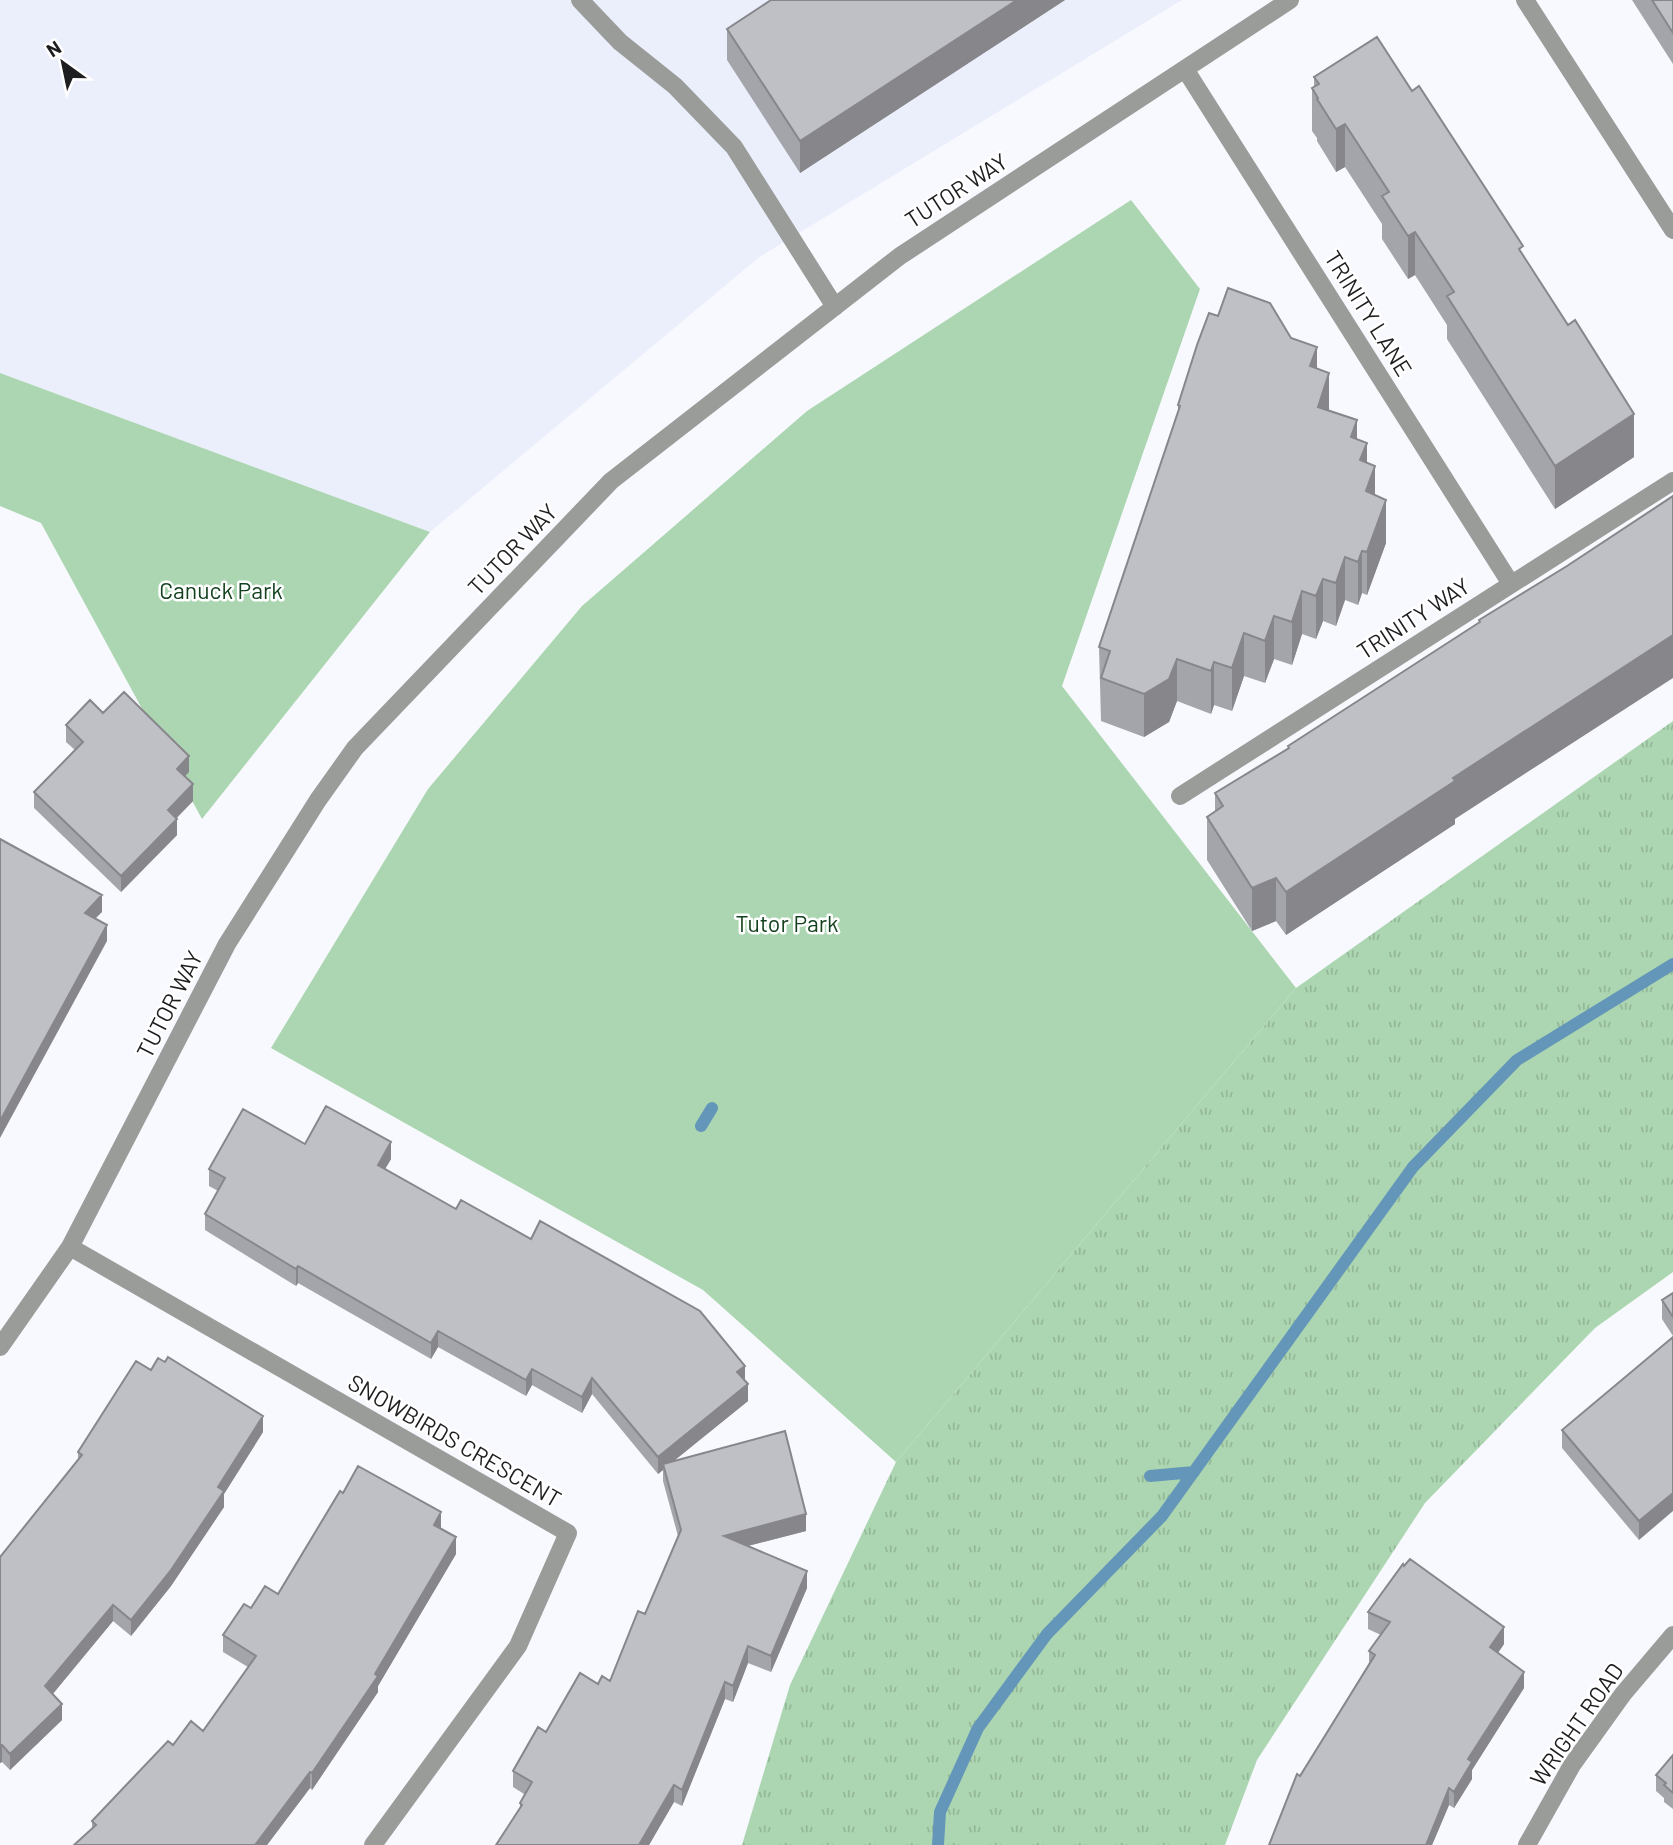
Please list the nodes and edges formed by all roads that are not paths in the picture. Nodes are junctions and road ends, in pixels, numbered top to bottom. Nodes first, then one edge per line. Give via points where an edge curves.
1 (580, 0) edge
2 (1290, 0) edge
3 (1525, 0) edge
4 (1185, 69) junction
5 (1673, 230) edge
6 (835, 307) junction
7 (1673, 481) edge
8 (1511, 584) junction
9 (1180, 796) dead end
10 (70, 1247) junction
11 (0, 1348) edge
12 (1673, 1635) edge
13 (373, 1845) edge
14 (1527, 1845) edge

1 - 6 street via 734,147
2 - 4 street, TUTOR WAY
3 - 5 street
4 - 6 street, TUTOR WAY via 900,256
4 - 8 street, TRINITY LANE
6 - 10 street, TUTOR WAY via 611,481 355,748 227,944
7 - 8 street, TRINITY WAY
8 - 9 street, TRINITY WAY
10 - 11 street, TUTOR WAY
10 - 13 street, SNOWBIRDS CRESCENT via 568,1533 517,1646
12 - 14 street, WRIGHT ROAD via 1572,1765

